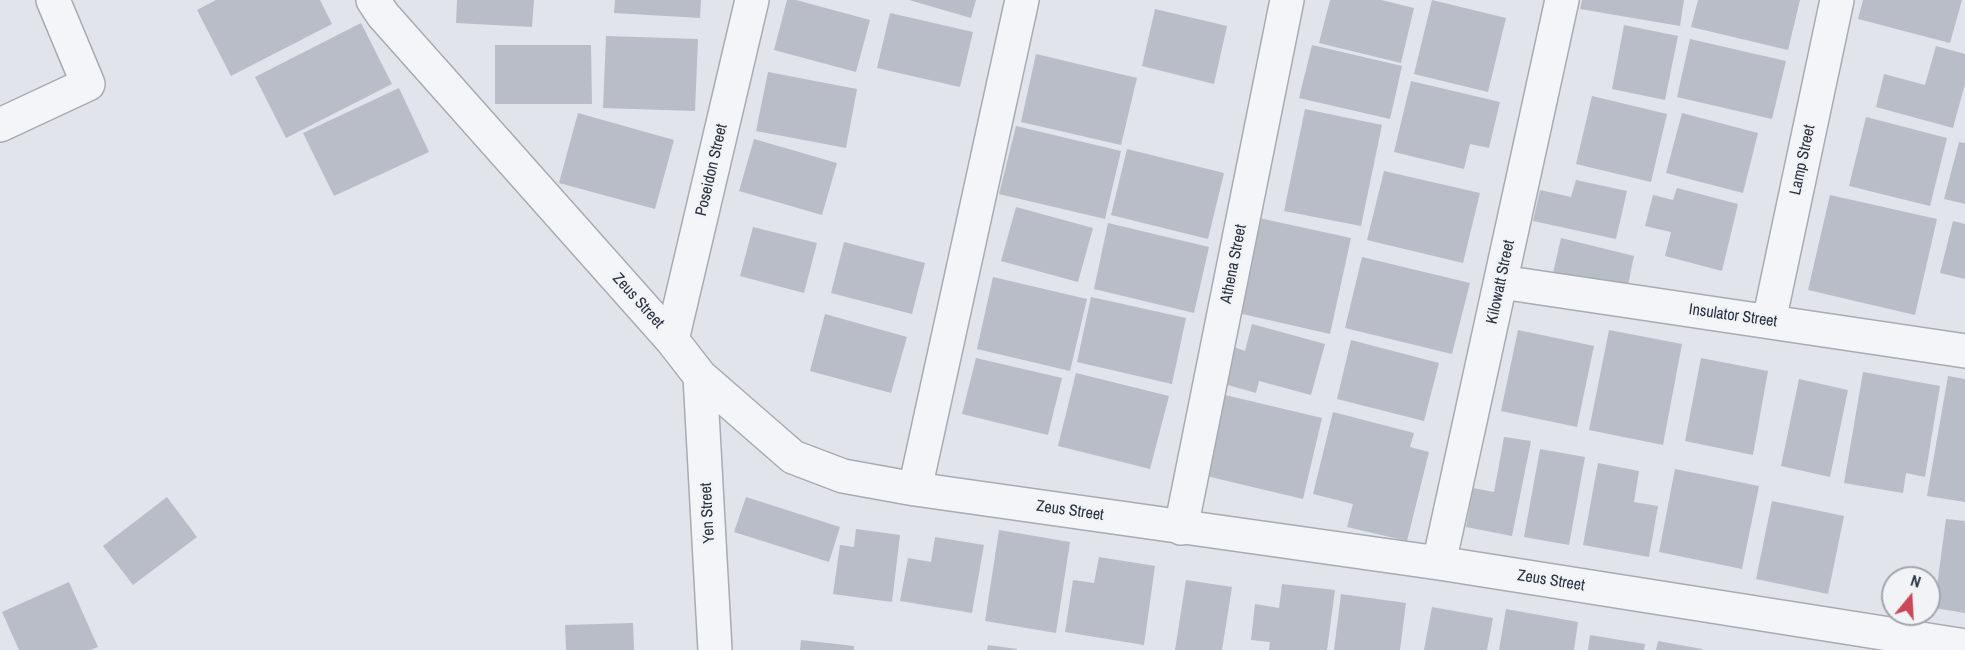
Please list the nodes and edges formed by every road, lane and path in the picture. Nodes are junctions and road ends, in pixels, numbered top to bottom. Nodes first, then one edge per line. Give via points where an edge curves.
1 (53, 0) edge
2 (373, 0) edge
3 (752, 0) edge
4 (1022, 0) edge
5 (1287, 0) edge
6 (1562, 0) edge
7 (1837, 0) edge
8 (0, 125) edge
9 (1501, 282) junction
10 (1769, 321) junction
11 (672, 340) junction
12 (1965, 351) edge
13 (700, 376) junction
14 (915, 489) junction
15 (1181, 528) junction
16 (1439, 563) junction
17 (1965, 646) edge
18 (715, 650) edge

1 - 8 street via 88,84
2 - 11 street, Zeus Street
3 - 11 street, Poseidon Street
4 - 14 street
5 - 15 street, Athena Street
6 - 9 street, Kilowatt Street
7 - 10 street, Lamp Street
9 - 10 street, Insulator Street
9 - 16 street, Kilowatt Street
10 - 12 street, Insulator Street
11 - 13 street, Zeus Street
13 - 14 street, Zeus Street via 793,457 843,476
13 - 18 street, Yen Street
14 - 15 street, Zeus Street
15 - 16 street, Zeus Street
16 - 17 street, Zeus Street

